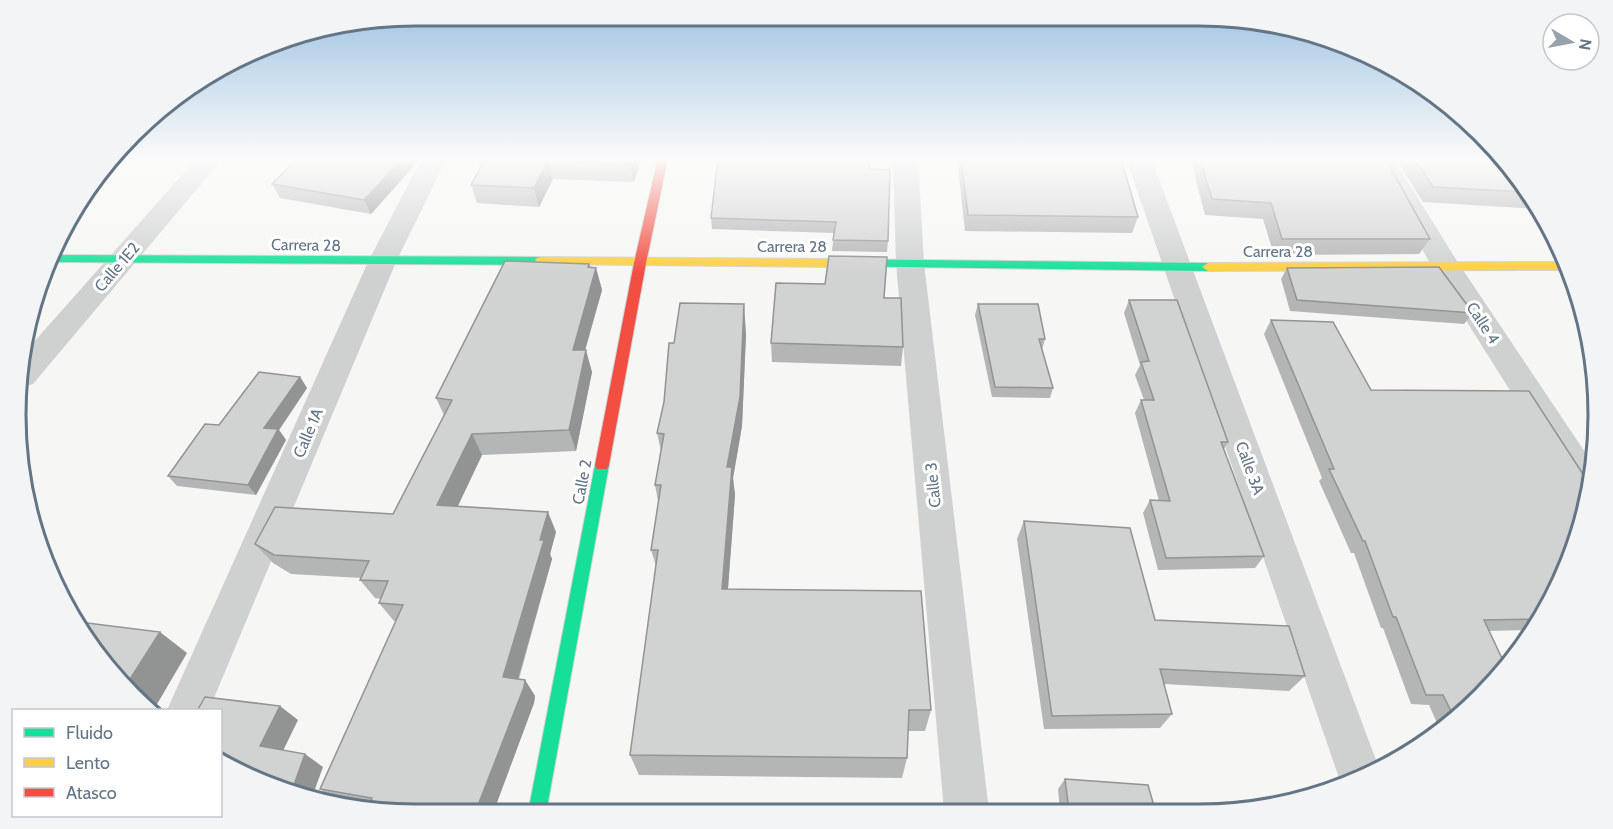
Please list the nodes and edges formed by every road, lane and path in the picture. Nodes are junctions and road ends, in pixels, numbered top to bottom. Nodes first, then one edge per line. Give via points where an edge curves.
1 (177, 197) edge
2 (415, 197) edge
3 (655, 197) edge
4 (907, 197) edge
5 (1152, 197) edge
6 (1404, 197) edge
7 (58, 259) edge
8 (124, 259) junction
9 (382, 262) junction
10 (640, 263) junction
11 (910, 263) junction
12 (1558, 266) edge
13 (1178, 267) junction
14 (1447, 268) junction
15 (28, 369) edge
16 (1582, 476) edge
17 (189, 709) edge
18 (1358, 769) edge
19 (539, 804) edge
20 (966, 804) edge

1 - 8 street, Calle 1E2
2 - 9 street, Calle 1A
3 - 10 street, Calle 2
4 - 11 street, Calle 3
5 - 13 street, Calle 3A
6 - 14 street, Calle 4
7 - 8 street, Carrera 28
8 - 9 street, Carrera 28
8 - 15 street, Calle 1E2
9 - 10 street, Carrera 28
9 - 17 street, Calle 1A
10 - 11 street, Carrera 28
10 - 19 street, Calle 2
11 - 13 street, Carrera 28
11 - 20 street, Calle 3
12 - 14 street, Carrera 28
13 - 14 street, Carrera 28
13 - 18 street, Calle 3A
14 - 16 street, Calle 4

